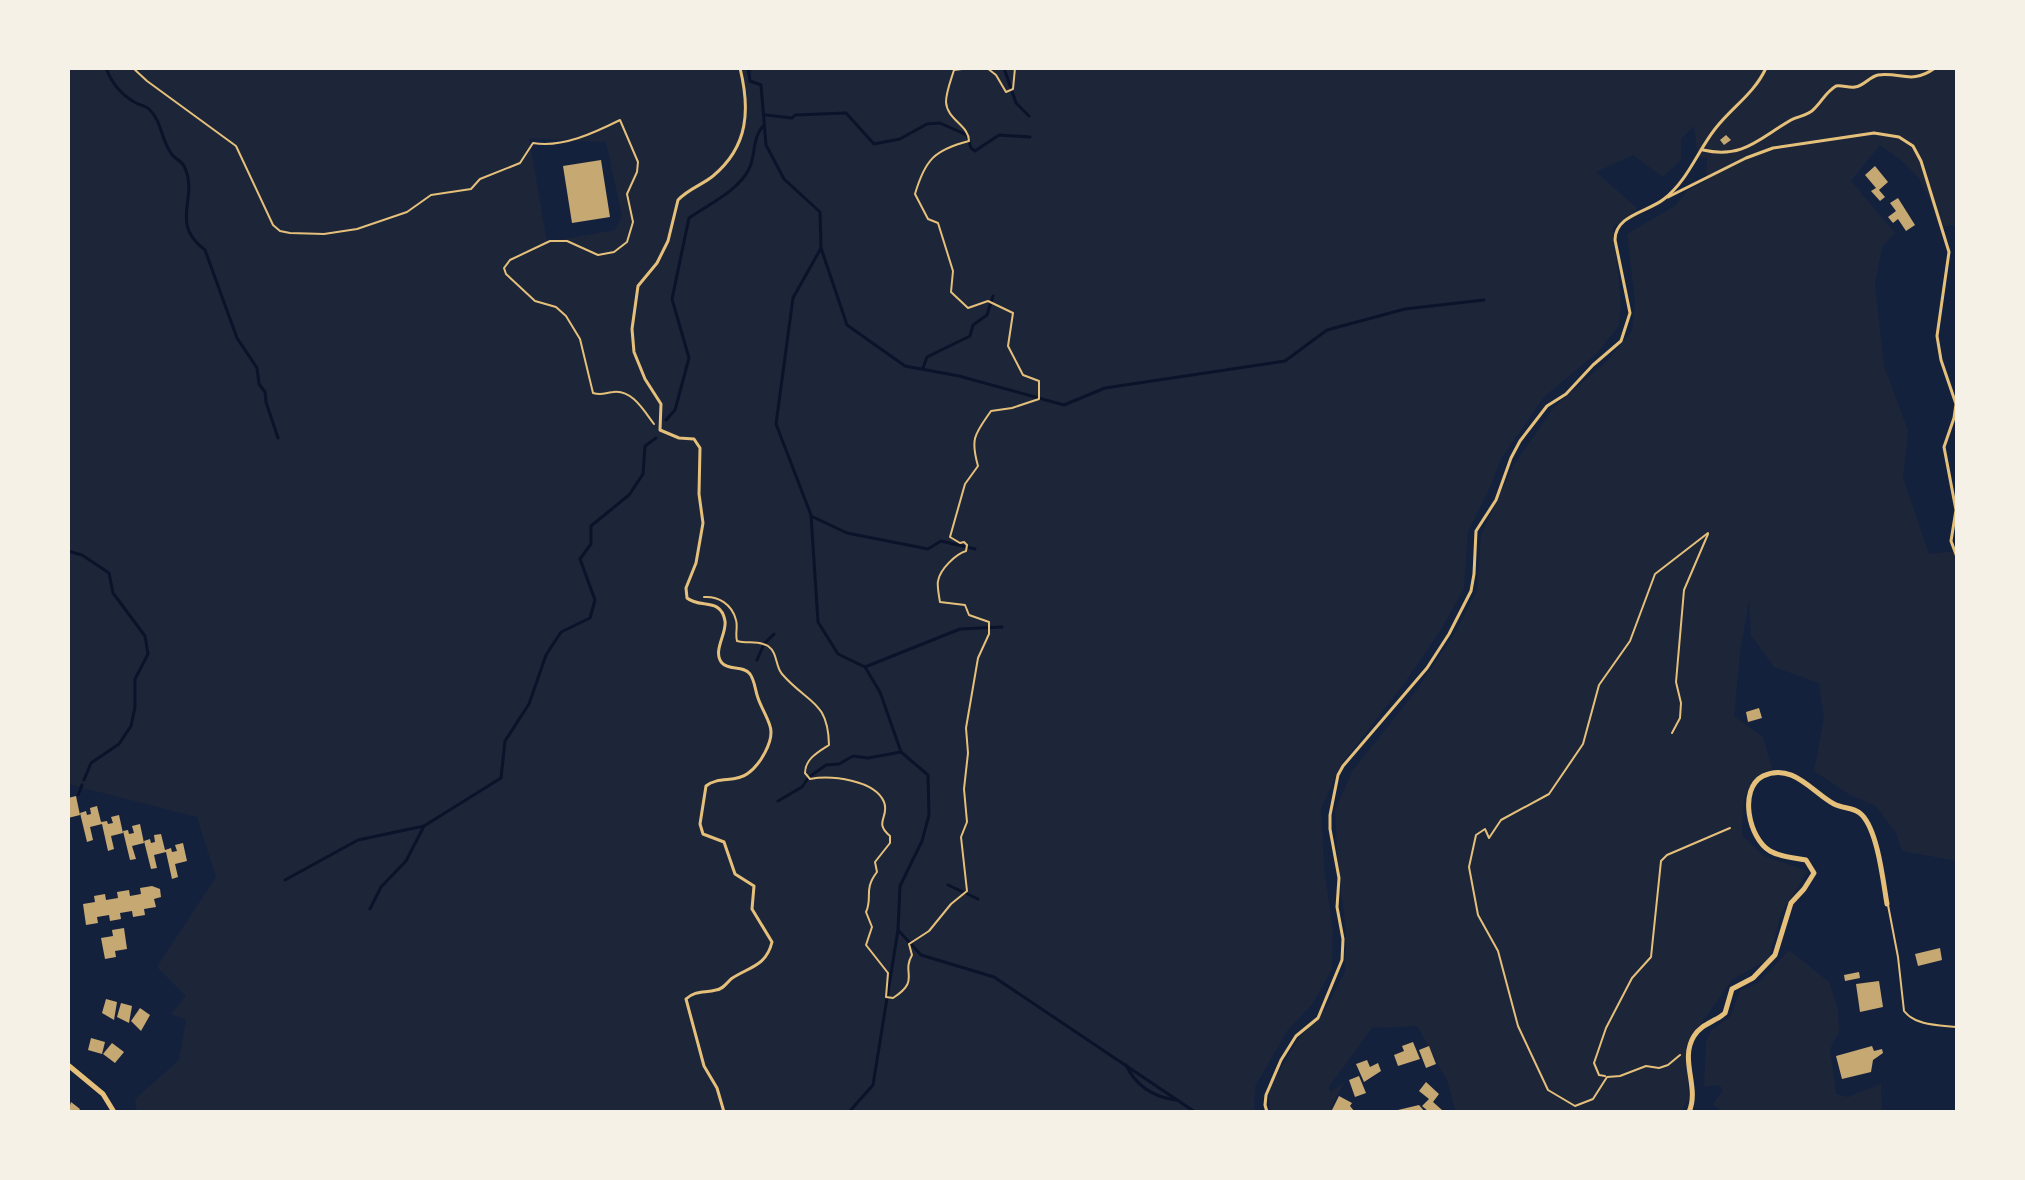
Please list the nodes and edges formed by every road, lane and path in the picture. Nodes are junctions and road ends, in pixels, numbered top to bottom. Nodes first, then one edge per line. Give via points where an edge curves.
1 (133, 68) edge
2 (740, 68) edge
3 (970, 68) edge
4 (987, 68) edge
5 (1015, 68) edge
6 (1766, 68) edge
7 (1935, 68) edge
8 (1703, 150) junction
9 (1665, 199) junction
10 (660, 430) junction
11 (1957, 557) edge
12 (697, 603) junction
13 (1672, 733) dead end
14 (1730, 828) dead end
15 (1887, 904) joint
16 (1957, 1027) edge
17 (1681, 1054) dead end
18 (68, 1065) edge
19 (1607, 1077) junction
20 (114, 1112) edge
21 (724, 1112) edge
22 (1267, 1112) edge
23 (1689, 1112) edge

1 - 10 path via 236,146 280,231 324,234 357,229 407,212 431,195 472,188 480,179 520,163 533,143 592,134 620,120 638,162 627,194 633,222 627,242 598,255 563,240 550,241 504,268 532,298 566,316 582,345 593,393 629,395
2 - 10 street via 747,99 740,142 719,171 678,200 668,241 637,291 634,352 661,404
3 - 12 path via 954,70 946,104 969,141 930,158 915,194 928,219 938,223 953,271 951,292 968,308 988,301 1013,313 1008,346 1023,375 1039,381 1040,394 1039,399 991,411 980,427 972,445 978,466 965,484 950,537 964,542 966,551 938,581 940,602 965,605 969,615 989,622 990,628 978,658 966,728 967,822 961,837 966,892 910,943 911,979 893,998 886,997 888,973 866,945 872,927 867,894 877,872 875,862 890,843 881,824 884,801 871,786 824,776 810,779 805,767 829,745 823,711 780,672 768,646 737,641 736,620 723,601 709,596
4 - 5 path via 1006,92 1013,89
6 - 8 street
7 - 8 street via 1911,78 1880,75 1855,87 1836,86 1812,112 1767,137 1722,154
8 - 9 street
9 - 11 street via 1773,148 1874,133 1896,136 1913,146 1949,252 1937,336 1956,404 1944,447 1956,510 1951,541
9 - 22 street via 1625,220 1615,234 1630,313 1621,341 1547,406 1520,441 1496,500 1476,531 1471,591 1449,634 1338,775 1330,829 1339,878 1342,960 1318,1018 1297,1034 1281,1060 1266,1095
10 - 12 street via 694,439 700,448 703,523 686,592
12 - 21 street via 712,604 722,612 720,659 751,675 771,732 749,773 706,786 700,824 703,834 724,842 735,874 754,886 752,909 772,942 749,972 686,999 704,1066
13 - 19 path via 1680,718 1676,682 1684,590 1708,533 1655,574 1630,641 1599,685 1583,744 1549,794 1501,820 1489,838 1485,829 1476,835 1469,867 1478,915 1498,951 1518,1026 1548,1090 1575,1106 1593,1099
14 - 19 path via 1661,861 1651,957 1632,978 1596,1053 1595,1069
15 - 16 lane via 1904,1011 1922,1023
15 - 23 street via 1872,832 1862,815 1834,804 1797,775 1762,776 1750,794 1750,820 1761,842 1769,851 1806,860 1814,873 1791,903 1775,955 1753,978 1732,989 1725,1013 1694,1035 1688,1056 1693,1089
17 - 19 path via 1659,1068 1646,1066
18 - 20 street via 103,1094

